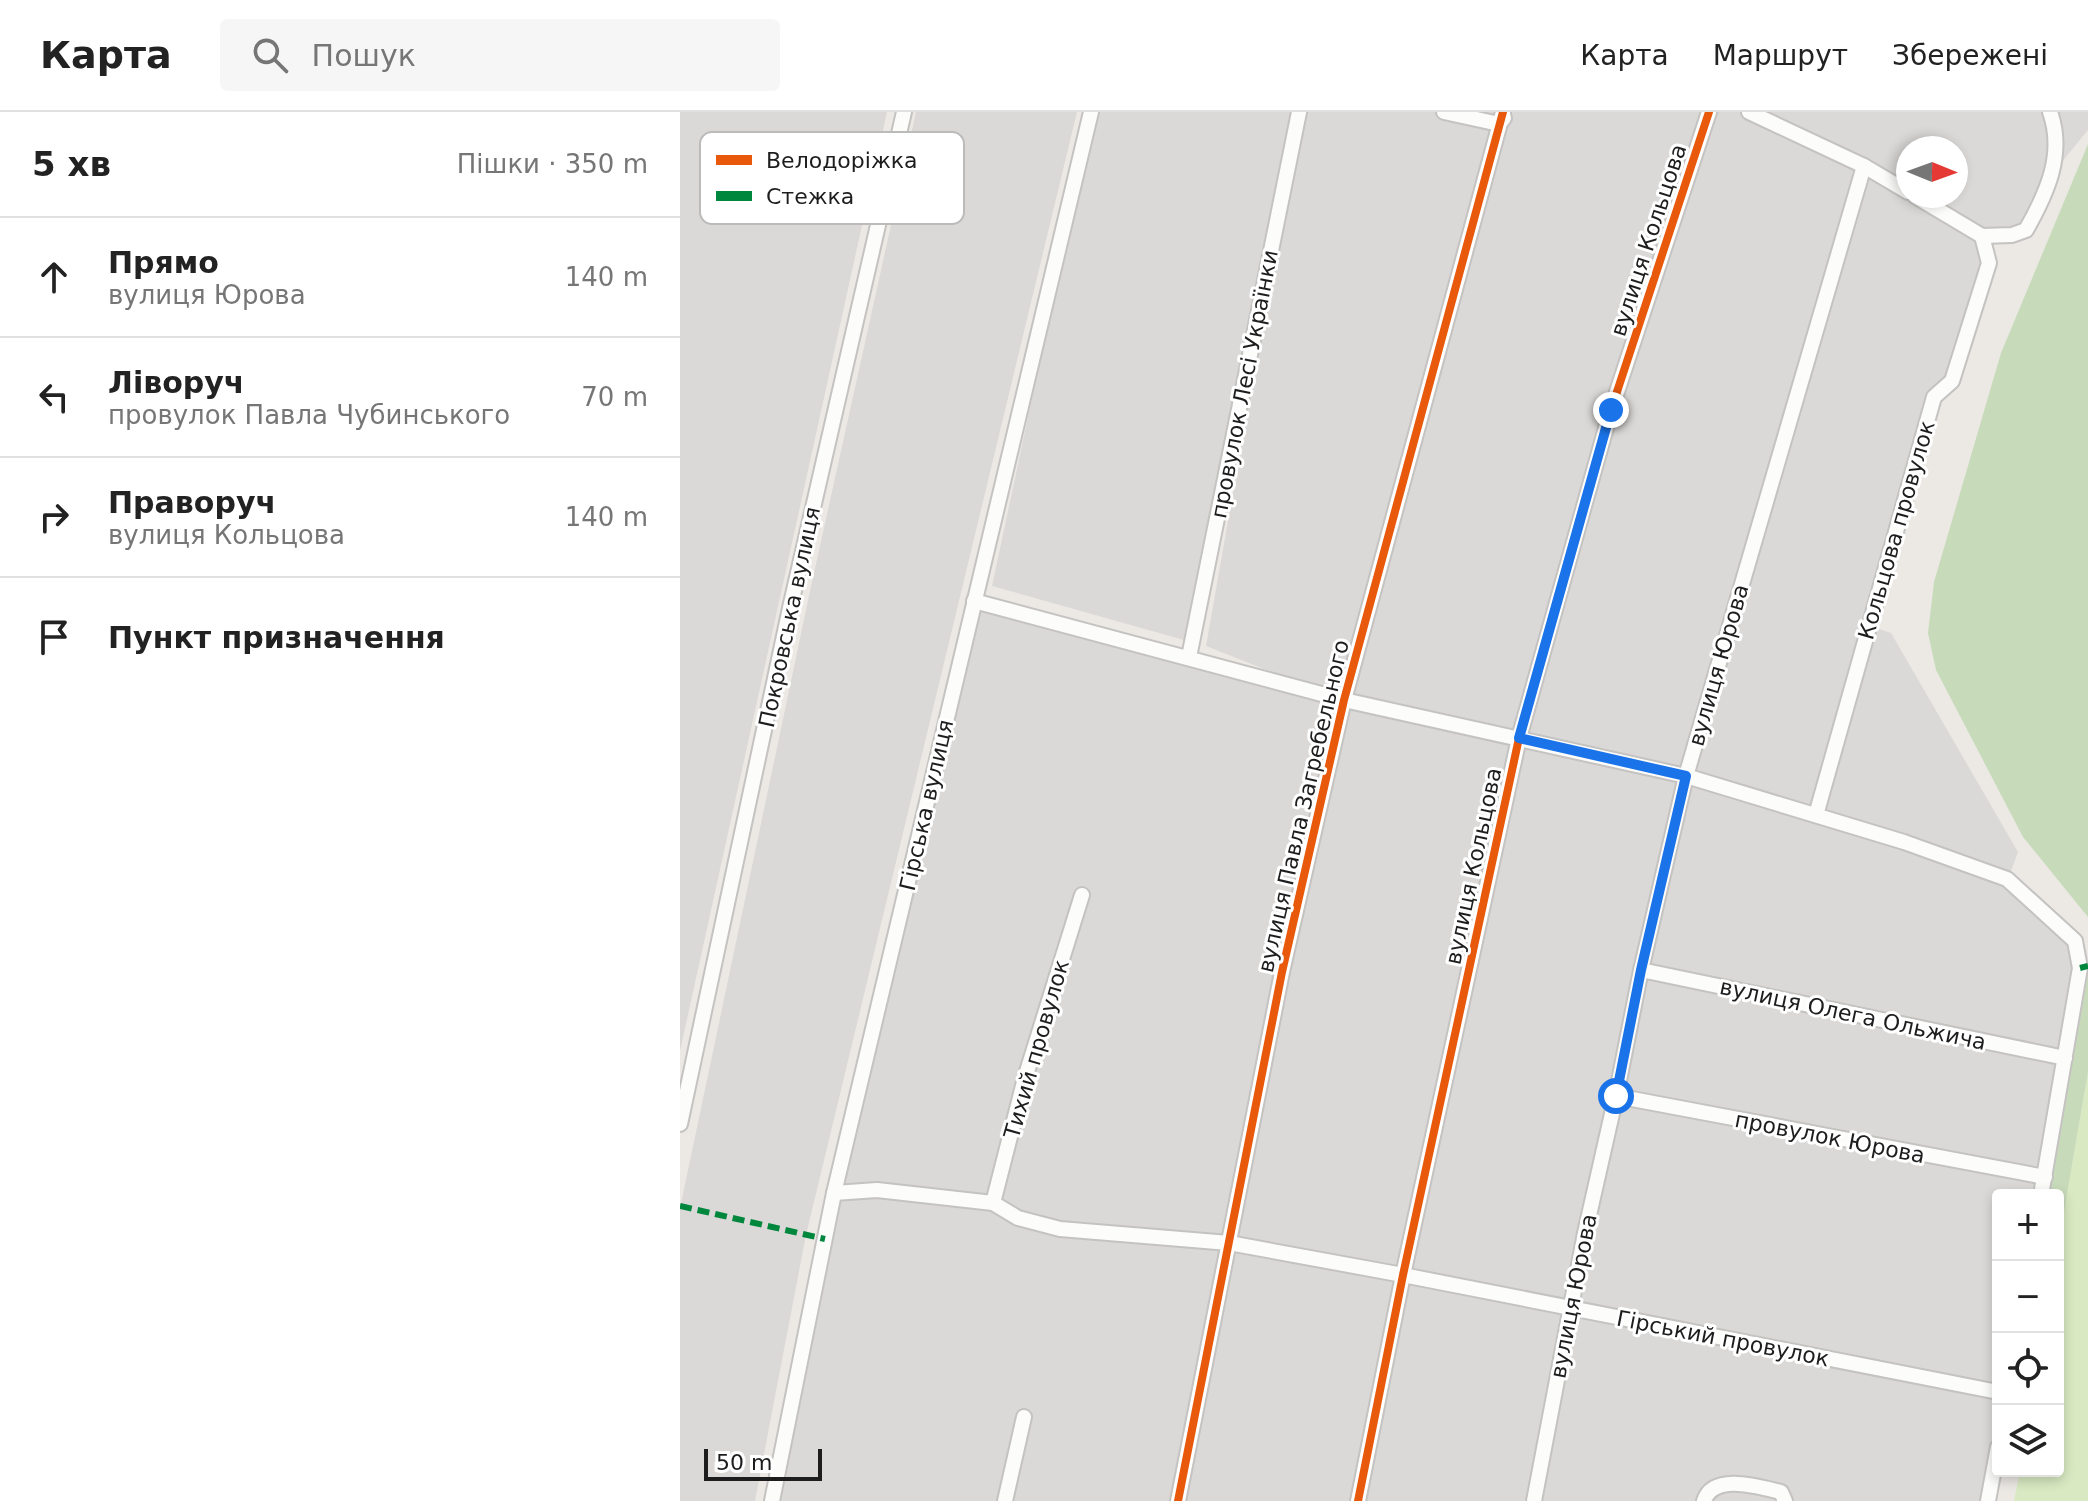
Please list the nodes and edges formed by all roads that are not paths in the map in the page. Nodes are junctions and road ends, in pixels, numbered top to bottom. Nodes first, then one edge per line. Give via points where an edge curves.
1 (904, 112) edge
2 (1091, 112) edge
3 (1299, 112) edge
4 (1444, 112) edge
5 (1709, 112) edge
6 (1749, 112) edge
7 (2050, 112) edge
8 (1502, 119) edge
9 (899, 132) edge
10 (1864, 166) junction
11 (1896, 185) edge
12 (1935, 208) edge
13 (878, 224) edge
14 (1982, 236) junction
15 (974, 601) junction
16 (1189, 657) junction
17 (1344, 700) junction
18 (1519, 738) junction
19 (1686, 776) junction
20 (1816, 815) junction
21 (1082, 895) dead end
22 (1641, 970) junction
23 (2065, 1058) junction
24 (1616, 1096) junction
25 (680, 1124) edge
26 (2045, 1177) junction
27 (2042, 1189) edge
28 (834, 1193) junction
29 (993, 1203) junction
30 (1229, 1243) junction
31 (1403, 1275) junction
32 (1570, 1309) junction
33 (1992, 1391) edge
34 (1024, 1417) dead end
35 (1992, 1477) edge
36 (772, 1501) edge
37 (1005, 1501) edge
38 (1178, 1501) edge
39 (1358, 1501) edge
40 (1534, 1501) edge
41 (1704, 1501) edge
42 (1785, 1501) edge
43 (1988, 1501) edge

1 - 9 street, Покровська вулиця
2 - 15 street, Гірська вулиця
3 - 16 street, провулок Лесі Українки
4 - 8 street
5 - 18 street, вулиця Кольцова via 1611,410
6 - 10 street
7 - 14 street via 2057,132 2053,173 2039,207 2026,230
8 - 17 street, вулиця Павла Загребельного
10 - 11 street
10 - 19 street, вулиця Юрова
12 - 14 street
13 - 25 street, Покровська вулиця
14 - 20 street, Кольцова провулок via 1989,263 1952,381 1934,397
15 - 16 street
15 - 28 street, Гірська вулиця
16 - 17 street
17 - 18 street
17 - 30 street, вулиця Павла Загребельного via 1282,972
18 - 19 street
18 - 31 street, вулиця Кольцова
19 - 20 street
19 - 22 street, вулиця Юрова
20 - 23 street via 2007,879 2075,941 2080,968
21 - 29 street, Тихий провулок
22 - 23 street, вулиця Олега Ольжича
22 - 24 street, вулиця Юрова
23 - 26 street
24 - 26 street, провулок Юрова
24 - 32 street, вулиця Юрова
26 - 27 street
28 - 29 street, Гірський провулок via 877,1190
28 - 36 street, Гірська вулиця
29 - 30 street, Гірський провулок via 1018,1218 1060,1229
30 - 31 street, Гірський провулок
30 - 38 street, вулиця Павла Загребельного
31 - 32 street, Гірський провулок
31 - 39 street, вулиця Кольцова
32 - 33 street, Гірський провулок
32 - 40 street, вулиця Юрова
34 - 37 street
35 - 43 street
41 - 42 street via 1715,1487 1733,1484 1781,1492

